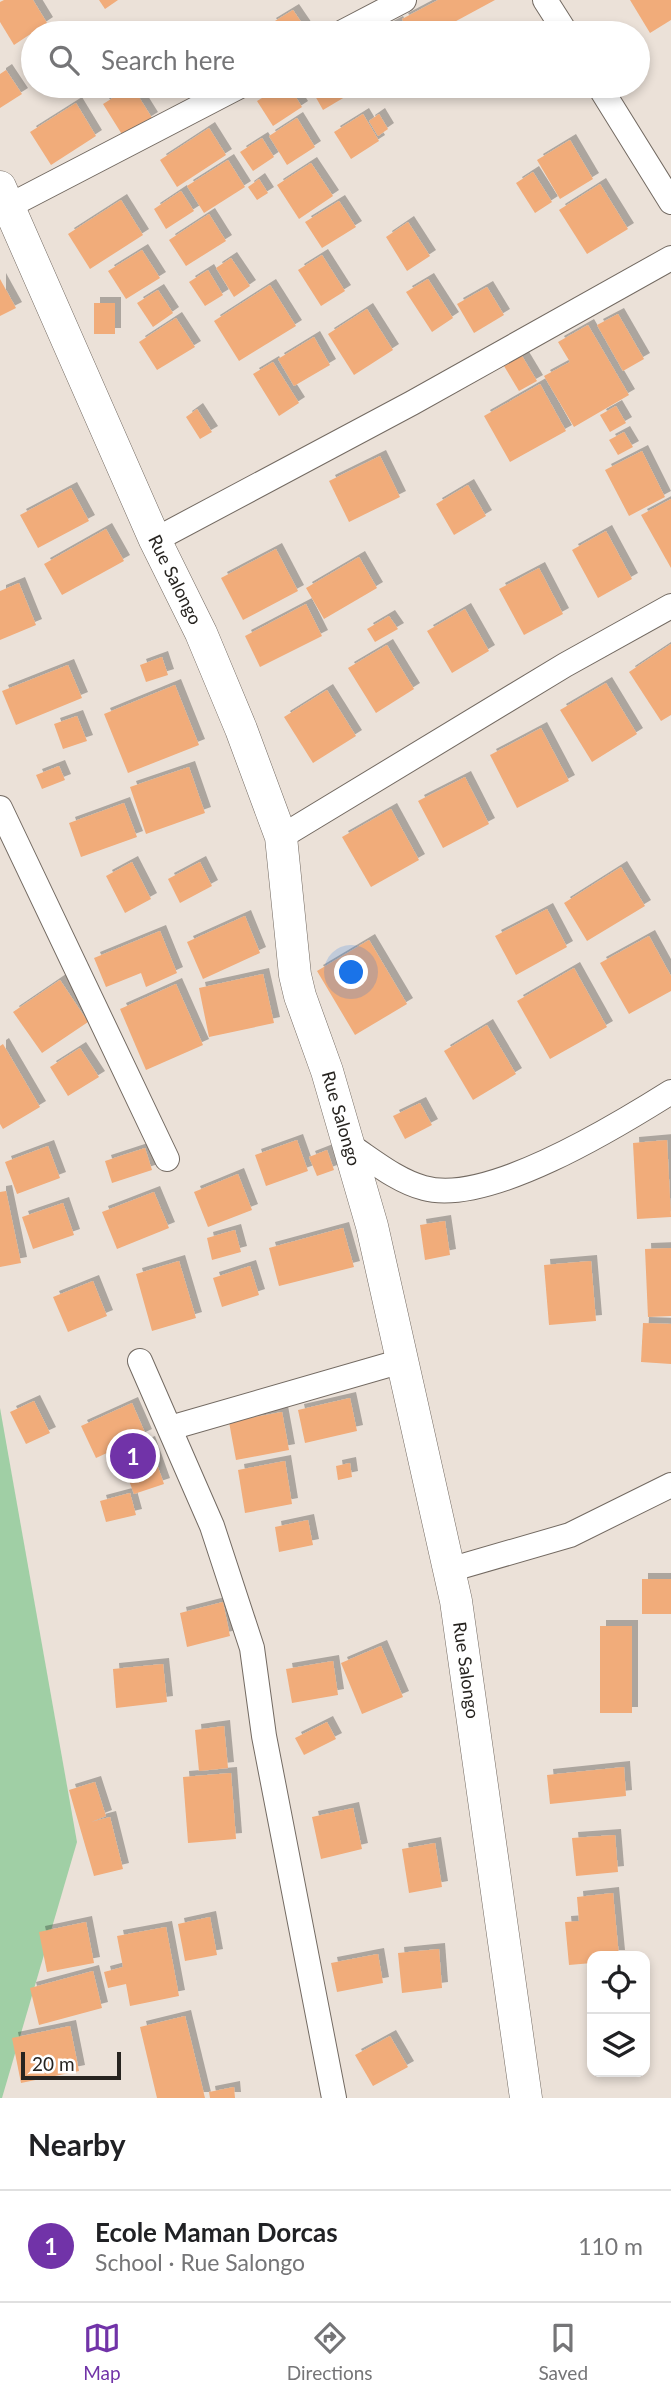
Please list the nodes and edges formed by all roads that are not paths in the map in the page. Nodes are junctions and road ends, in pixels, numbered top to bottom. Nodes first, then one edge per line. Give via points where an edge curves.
1 (404, 0) edge
2 (545, 0) edge
3 (364, 21) edge
4 (558, 21) edge
5 (214, 98) edge
6 (606, 98) edge
7 (5, 196) edge
8 (671, 202) edge
9 (671, 258) edge
10 (155, 540) junction
11 (671, 606) edge
12 (0, 808) edge
13 (281, 837) junction
14 (667, 1100) edge
15 (349, 1145) junction
16 (167, 1159) dead end
17 (141, 1361) dead end
18 (402, 1361) junction
19 (170, 1428) junction
20 (671, 1485) edge
21 (450, 1570) junction
22 (334, 2098) edge
23 (526, 2098) edge

1 - 3 street
2 - 4 street
5 - 7 street
6 - 8 street
7 - 10 street, Rue Salongo
9 - 10 street
10 - 13 street, Rue Salongo via 201,633
11 - 13 street
12 - 16 street
13 - 15 street, Rue Salongo via 295,975
14 - 15 street via 531,1169 450,1190 424,1189
15 - 18 street, Rue Salongo
17 - 19 street
18 - 19 street
18 - 21 street, Rue Salongo
19 - 22 street via 212,1526 252,1648 264,1737
20 - 21 street via 570,1535
21 - 23 street, Rue Salongo

